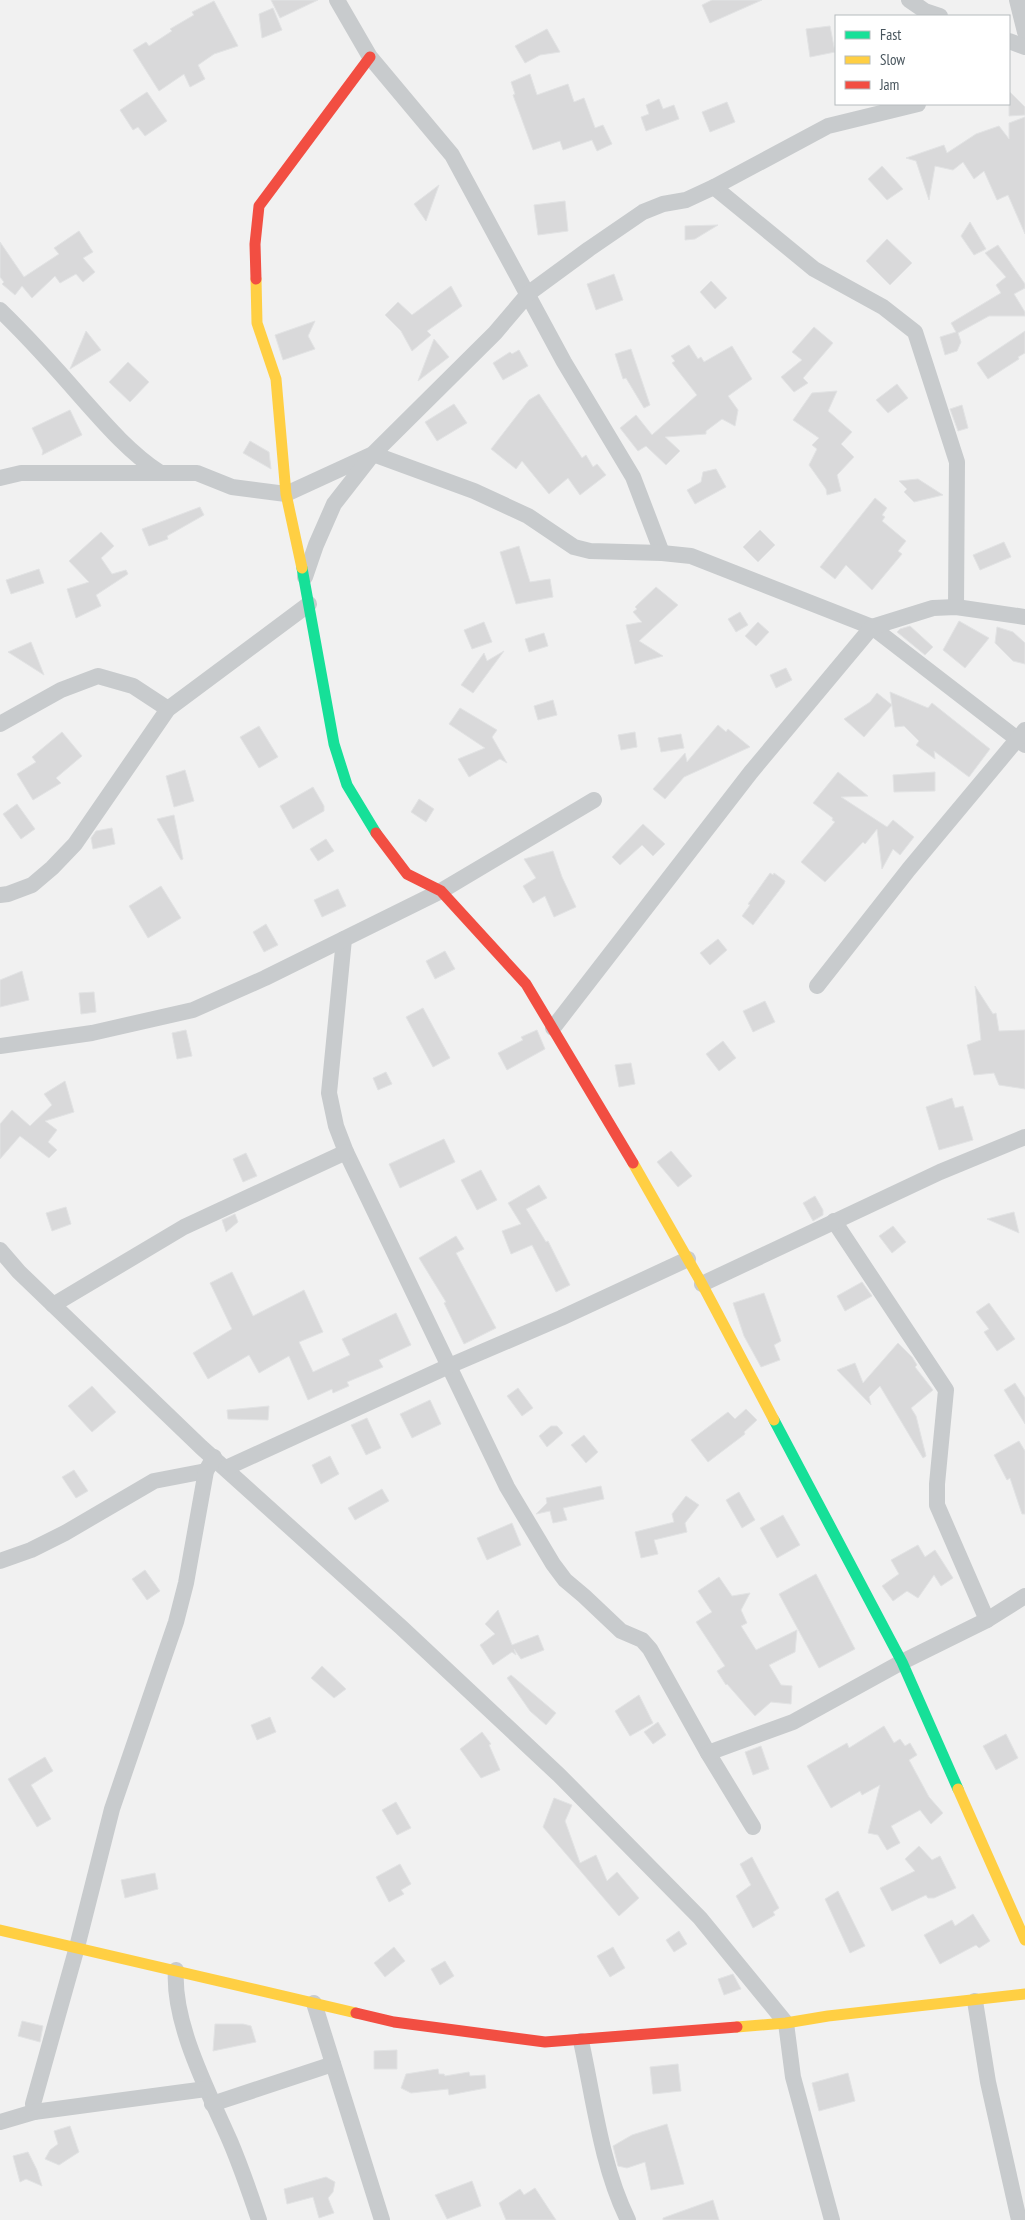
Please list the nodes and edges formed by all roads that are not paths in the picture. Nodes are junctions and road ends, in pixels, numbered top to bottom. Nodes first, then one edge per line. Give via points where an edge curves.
1 (337, 0) edge
2 (909, 0) edge
3 (1017, 0) edge
4 (938, 15) edge
5 (1024, 28) edge
6 (1010, 41) edge
7 (1025, 47) edge
8 (370, 57) junction
9 (914, 105) edge
10 (714, 187) junction
11 (529, 293) junction
12 (0, 310) edge
13 (373, 454) junction
14 (159, 472) junction
15 (0, 478) edge
16 (286, 494) junction
17 (662, 553) junction
18 (304, 578) junction
19 (309, 604) junction
20 (956, 607) junction
21 (1025, 617) edge
22 (872, 626) junction
23 (168, 709) junction
24 (0, 724) edge
25 (1023, 738) edge
26 (594, 800) dead end
27 (441, 891) junction
28 (0, 895) edge
29 (344, 939) junction
30 (817, 986) dead end
31 (553, 1028) junction
32 (0, 1046) edge
33 (1025, 1137) edge
34 (346, 1152) junction
35 (834, 1221) junction
36 (0, 1250) edge
37 (688, 1259) junction
38 (702, 1284) junction
39 (53, 1306) junction
40 (449, 1366) junction
41 (210, 1464) junction
42 (226, 1468) junction
43 (0, 1562) edge
44 (1025, 1596) edge
45 (987, 1620) junction
46 (902, 1662) junction
47 (708, 1754) junction
48 (753, 1827) dead end
49 (0, 1930) edge
50 (1025, 1940) edge
51 (77, 1947) junction
52 (176, 1970) junction
53 (1025, 1994) edge
54 (975, 2001) junction
55 (314, 2003) junction
56 (786, 2023) junction
57 (581, 2040) junction
58 (333, 2064) junction
59 (209, 2096) junction
60 (34, 2112) junction
61 (0, 2122) edge
62 (259, 2220) edge
63 (382, 2220) edge
64 (628, 2220) edge
65 (832, 2220) edge
66 (1019, 2220) edge

1 - 8 street
2 - 4 street
3 - 5 street
6 - 7 street
8 - 11 street via 452,155
8 - 16 street via 259,206 255,244 257,322 276,379
9 - 10 street via 828,126
10 - 11 street via 686,200 643,212
10 - 20 street via 814,270 883,307 915,332 957,462
11 - 13 street via 495,333
11 - 17 street via 564,362 632,477
12 - 14 street via 102,421 140,459
13 - 16 street
13 - 17 street via 474,491 519,512 574,546 590,551
13 - 18 street via 334,504
14 - 15 street via 21,473
14 - 16 street via 197,473 232,487
16 - 18 street
17 - 22 street via 706,560
18 - 19 street
19 - 23 street
19 - 27 street via 334,744 347,785 381,841 407,874
20 - 21 street
20 - 22 street via 932,608
22 - 25 street
22 - 31 street via 751,772
23 - 24 street via 133,686 98,676 61,690
23 - 28 street via 75,844 32,885
25 - 30 street via 909,869
26 - 27 street
27 - 29 street
27 - 31 street via 526,984
29 - 32 street via 193,1010 92,1033
29 - 34 street via 329,1093
31 - 37 street
33 - 35 street
34 - 39 street via 184,1227
34 - 40 street
35 - 38 street
35 - 45 street via 946,1390 937,1505
36 - 39 street
37 - 38 street
37 - 40 street
38 - 46 street
39 - 41 street
40 - 42 street
40 - 47 street via 506,1487 553,1564 565,1580 621,1631 642,1640 650,1649
41 - 42 street
41 - 43 street via 154,1481 65,1533
41 - 51 street via 176,1622 112,1810
42 - 56 street via 559,1775 700,1918
44 - 45 street
45 - 46 street
46 - 47 street via 793,1722
46 - 50 street
47 - 48 street
49 - 51 street
51 - 52 street
51 - 60 street via 33,2104
52 - 55 street
52 - 59 street via 180,2008
53 - 54 street
54 - 56 street
54 - 66 street via 988,2082
55 - 57 street via 394,2022 545,2042
55 - 58 street
56 - 57 street
56 - 65 street via 793,2077
57 - 64 street via 610,2175
58 - 59 street
58 - 63 street
59 - 60 street
59 - 62 street via 233,2148
60 - 61 street

